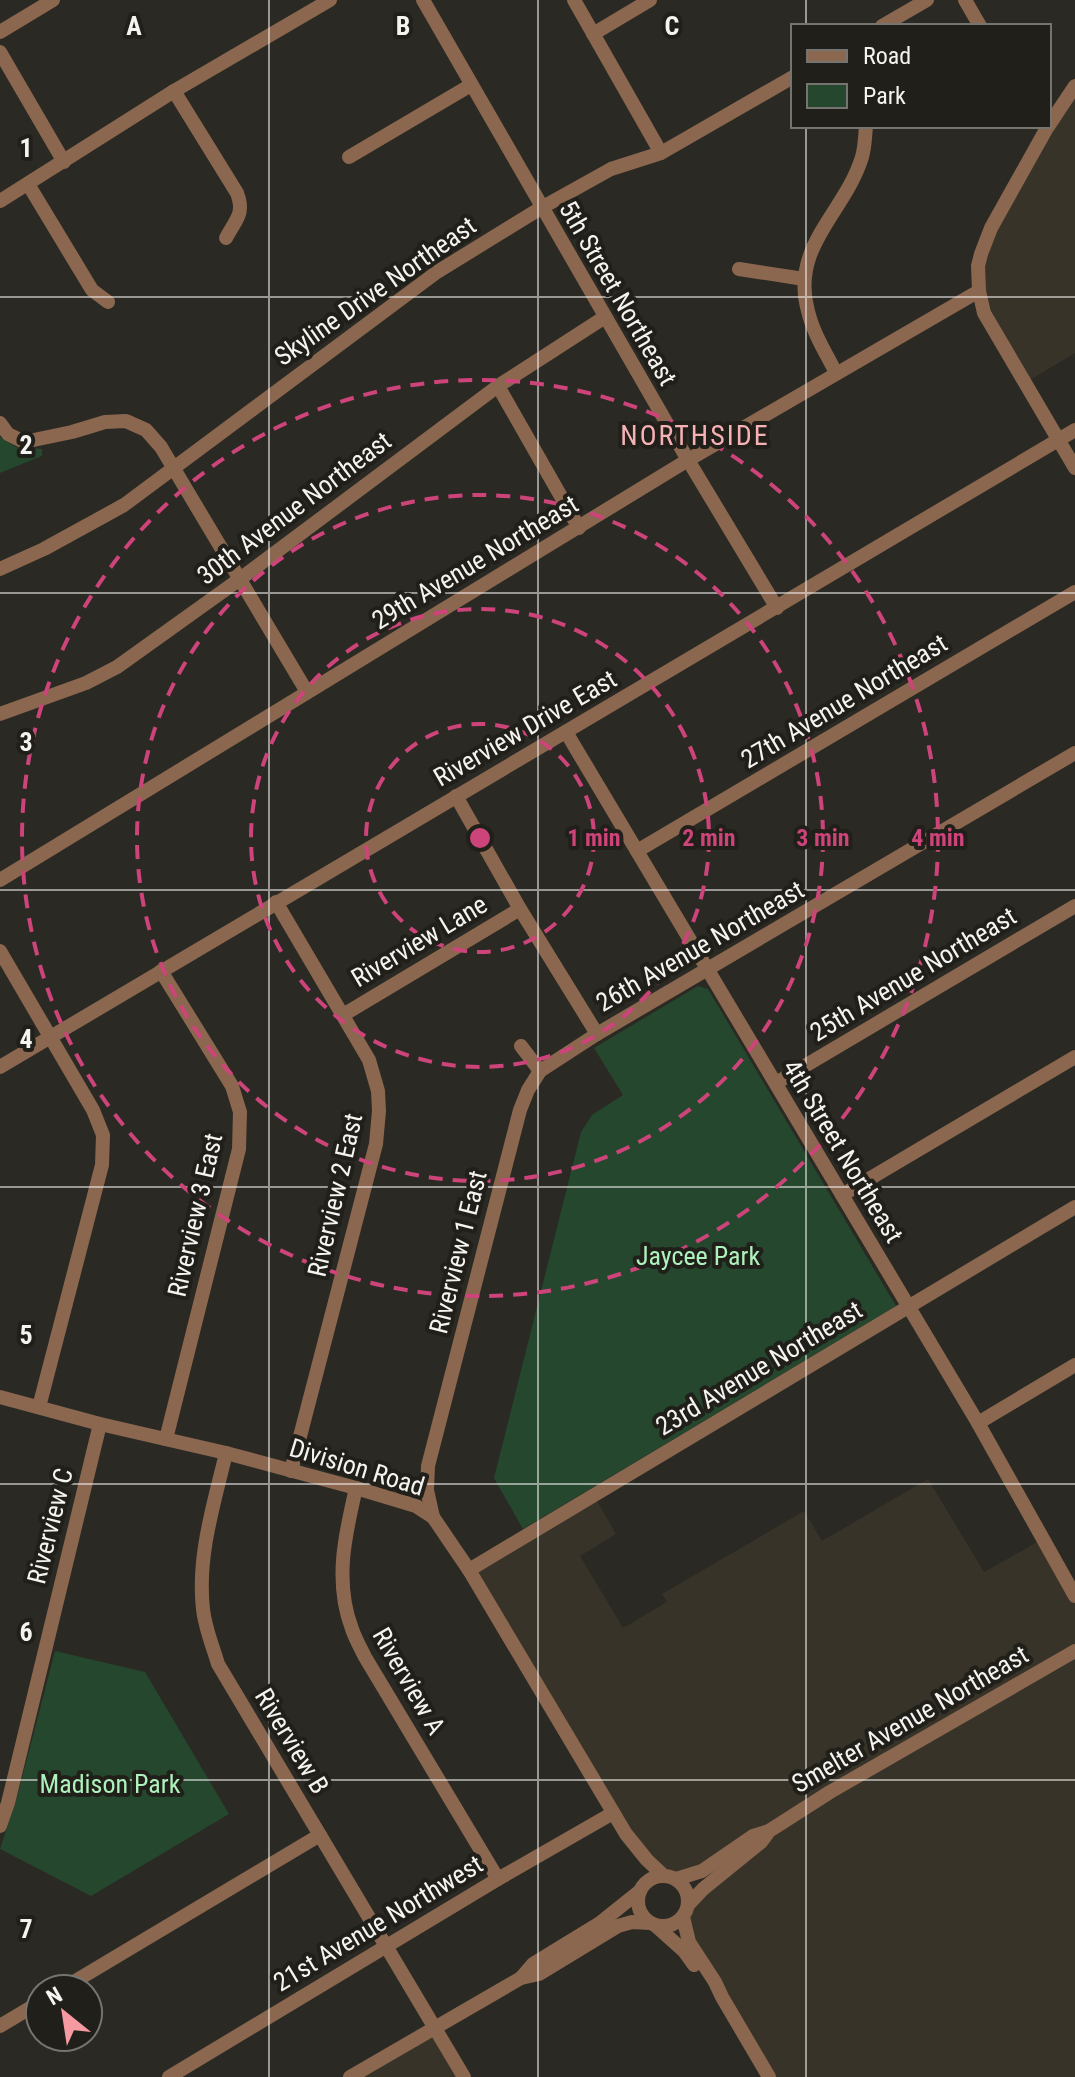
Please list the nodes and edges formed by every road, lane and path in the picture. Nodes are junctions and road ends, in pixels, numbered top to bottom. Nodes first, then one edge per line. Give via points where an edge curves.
1 (53, 0) edge
2 (330, 0) edge
3 (423, 0) edge
4 (574, 0) edge
5 (650, 0) edge
6 (927, 0) edge
7 (965, 0) edge
8 (885, 24) edge
9 (979, 24) edge
10 (0, 32) edge
11 (593, 34) junction
12 (0, 52) edge
13 (791, 78) edge
14 (471, 85) junction
15 (1075, 86) edge
16 (174, 91) junction
17 (1053, 108) edge
18 (866, 128) edge
19 (1047, 128) edge
20 (661, 153) junction
21 (349, 157) dead end
22 (64, 162) junction
23 (28, 184) junction
24 (0, 201) edge
25 (541, 208) junction
26 (226, 238) dead end
27 (739, 269) dead end
28 (804, 279) junction
29 (979, 291) junction
30 (108, 302) dead end
31 (605, 317) junction
32 (836, 373) junction
33 (498, 386) junction
34 (0, 423) edge
35 (1075, 430) edge
36 (1059, 440) junction
37 (688, 460) junction
38 (173, 468) junction
39 (1075, 468) edge
40 (579, 528) junction
41 (0, 569) edge
42 (240, 579) junction
43 (1075, 592) edge
44 (777, 608) junction
45 (307, 692) junction
46 (0, 714) edge
47 (566, 732) junction
48 (1075, 753) edge
49 (456, 796) junction
50 (637, 851) junction
51 (0, 880) edge
52 (276, 902) junction
53 (1075, 906) edge
54 (520, 909) junction
55 (0, 951) edge
56 (707, 970) junction
57 (161, 971) junction
58 (343, 1015) junction
59 (597, 1034) junction
60 (51, 1037) junction
61 (521, 1046) dead end
62 (1075, 1057) edge
63 (0, 1067) edge
64 (540, 1071) junction
65 (776, 1083) junction
66 (842, 1195) junction
67 (1075, 1207) edge
68 (908, 1306) junction
69 (1075, 1365) edge
70 (0, 1397) edge
71 (39, 1407) junction
72 (978, 1423) junction
73 (100, 1424) junction
74 (166, 1439) junction
75 (226, 1453) junction
76 (291, 1471) junction
77 (356, 1488) junction
78 (433, 1517) junction
79 (469, 1570) junction
80 (1075, 1596) edge
81 (1075, 1651) edge
82 (613, 1813) junction
83 (0, 1826) edge
84 (769, 1831) junction
85 (626, 1834) junction
86 (320, 1835) junction
87 (670, 1877) junction
88 (498, 1879) junction
89 (641, 1888) junction
90 (686, 1911) junction
91 (653, 1924) junction
92 (386, 1948) junction
93 (89, 1973) edge
94 (521, 1978) junction
95 (722, 1997) junction
96 (24, 2012) edge
97 (0, 2026) edge
98 (434, 2027) junction
99 (169, 2077) edge
100 (350, 2077) edge
101 (464, 2077) edge
102 (769, 2077) edge

1 - 10 street
2 - 16 street
3 - 14 street, 5th Street Northeast
4 - 11 street
5 - 11 street
6 - 8 street
7 - 9 street
11 - 20 street
12 - 22 street
13 - 20 street, Skyline Drive Northeast
14 - 21 street
14 - 25 street, 5th Street Northeast
15 - 17 street
16 - 22 street
16 - 26 street via 237,193 241,206
18 - 28 street via 862,156 810,250
19 - 29 street via 991,228 978,266
20 - 25 street, Skyline Drive Northeast via 611,169
22 - 23 street
23 - 24 street
23 - 30 street via 92,290
25 - 31 street, 5th Street Northeast
25 - 38 street, Skyline Drive Northeast via 437,272
27 - 28 street
28 - 32 street via 814,330
29 - 32 street, 29th Avenue Northeast
29 - 36 street via 984,313
31 - 33 street, 30th Avenue Northeast
31 - 37 street, 5th Street Northeast
32 - 37 street, 29th Avenue Northeast
33 - 40 street
33 - 42 street, 30th Avenue Northeast
34 - 38 street via 24,442 126,421 146,430
35 - 36 street, Riverview Drive East
36 - 39 street
36 - 44 street, Riverview Drive East
37 - 40 street, 29th Avenue Northeast
37 - 44 street, 5th Street Northeast
38 - 41 street, Skyline Drive Northeast via 124,505
38 - 42 street
40 - 45 street, 29th Avenue Northeast
42 - 45 street
42 - 46 street, 30th Avenue Northeast via 117,667
43 - 50 street, 27th Avenue Northeast
44 - 47 street, Riverview Drive East
45 - 51 street, 29th Avenue Northeast
47 - 49 street, Riverview Drive East
47 - 50 street, 4th Street Northeast
48 - 56 street, 26th Avenue Northeast
49 - 52 street, Riverview Drive East
49 - 54 street
50 - 56 street, 4th Street Northeast
52 - 57 street, Riverview Drive East
52 - 58 street, Riverview 2 East
53 - 65 street, 25th Avenue Northeast
54 - 58 street, Riverview Lane
54 - 59 street
55 - 60 street
56 - 59 street, 26th Avenue Northeast
56 - 65 street, 4th Street Northeast
57 - 60 street, Riverview Drive East
57 - 74 street, Riverview 3 East via 232,1086 240,1112 239,1149
58 - 76 street, Riverview 2 East via 369,1060 378,1091 376,1144
59 - 64 street, Riverview 1 East
60 - 63 street, Riverview Drive East
60 - 71 street via 103,1135 102,1165
61 - 64 street
62 - 66 street
64 - 78 street, Riverview 1 East via 520,1110 428,1466
65 - 66 street, 4th Street Northeast
66 - 68 street, 4th Street Northeast
67 - 68 street, 23rd Avenue Northeast
68 - 72 street, 4th Street Northeast
68 - 79 street, 23rd Avenue Northeast
69 - 72 street
70 - 71 street, Division Road
71 - 73 street, Division Road
72 - 80 street, 4th Street Northeast
73 - 74 street, Division Road
73 - 83 street, Riverview C
74 - 75 street, Division Road
75 - 76 street, Division Road
75 - 86 street, Riverview B via 204,1549 203,1612 218,1664
76 - 77 street, Division Road
77 - 78 street, Division Road via 416,1506
77 - 88 street, Riverview A via 341,1563 351,1627
78 - 79 street, Division Road
79 - 82 street, Division Road
81 - 84 street, Smelter Avenue Northeast
82 - 85 street, Division Road
82 - 88 street, 21st Avenue Northwest
84 - 87 street, Smelter Avenue Northeast via 702,1871
84 - 90 street, Smelter Avenue Northeast via 703,1889
85 - 87 street, Division Road
85 - 89 street, Division Road
86 - 92 street, Riverview B
86 - 93 street
87 - 89 street via 652,1878
87 - 90 street via 685,1888
88 - 92 street, 21st Avenue Northwest
89 - 91 street via 637,1903
89 - 94 street
90 - 91 street via 673,1924
90 - 95 street via 689,1942
91 - 94 street via 618,1926 539,1974
91 - 95 street
92 - 98 street, Riverview B
92 - 99 street, 21st Avenue Northwest
94 - 98 street
95 - 102 street
96 - 97 street
98 - 100 street
98 - 101 street, Riverview B

